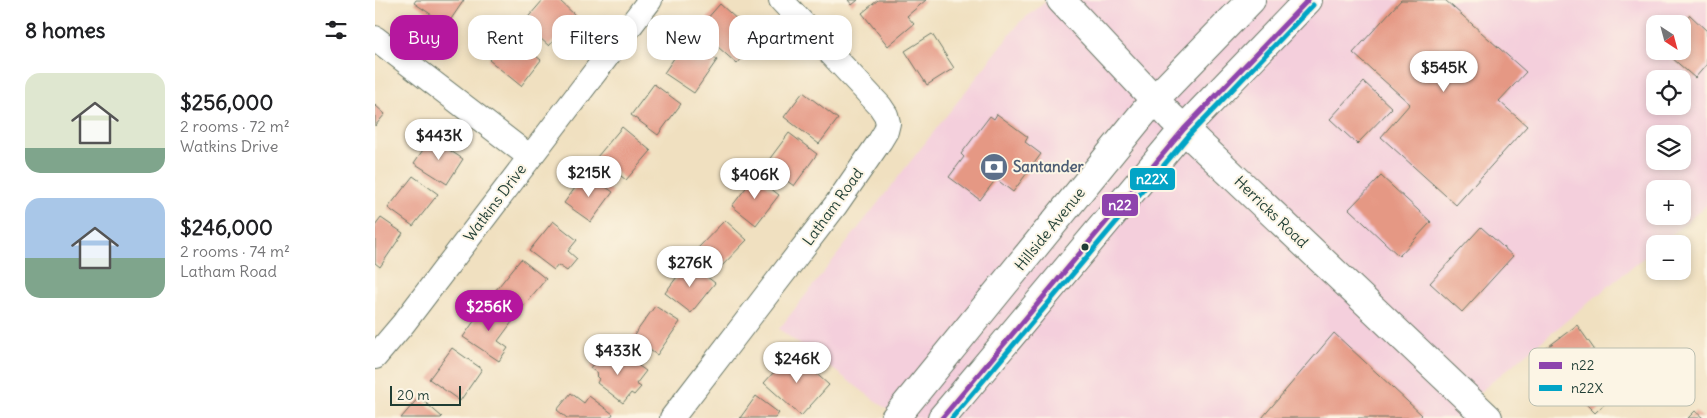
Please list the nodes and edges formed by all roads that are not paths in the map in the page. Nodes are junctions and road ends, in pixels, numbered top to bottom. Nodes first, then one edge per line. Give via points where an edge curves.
1 (650, 0) edge
2 (781, 0) edge
3 (1061, 0) edge
4 (1251, 0) edge
5 (1308, 0) edge
6 (375, 38) edge
7 (1154, 100) junction
8 (1184, 129) junction
9 (530, 157) junction
10 (375, 358) edge
11 (672, 418) edge
12 (895, 418) edge
13 (942, 418) edge
14 (1488, 418) edge

1 - 9 street, Watkins Drive
2 - 11 street, Latham Road via 880,106 886,114 887,131 835,206
3 - 7 main road, Herricks Road
4 - 7 main road, Hillside Avenue
5 - 8 main road
6 - 9 street
7 - 8 main road, Herricks Road
7 - 12 main road, Hillside Avenue
8 - 13 main road
8 - 14 main road, Herricks Road
9 - 10 street, Watkins Drive

